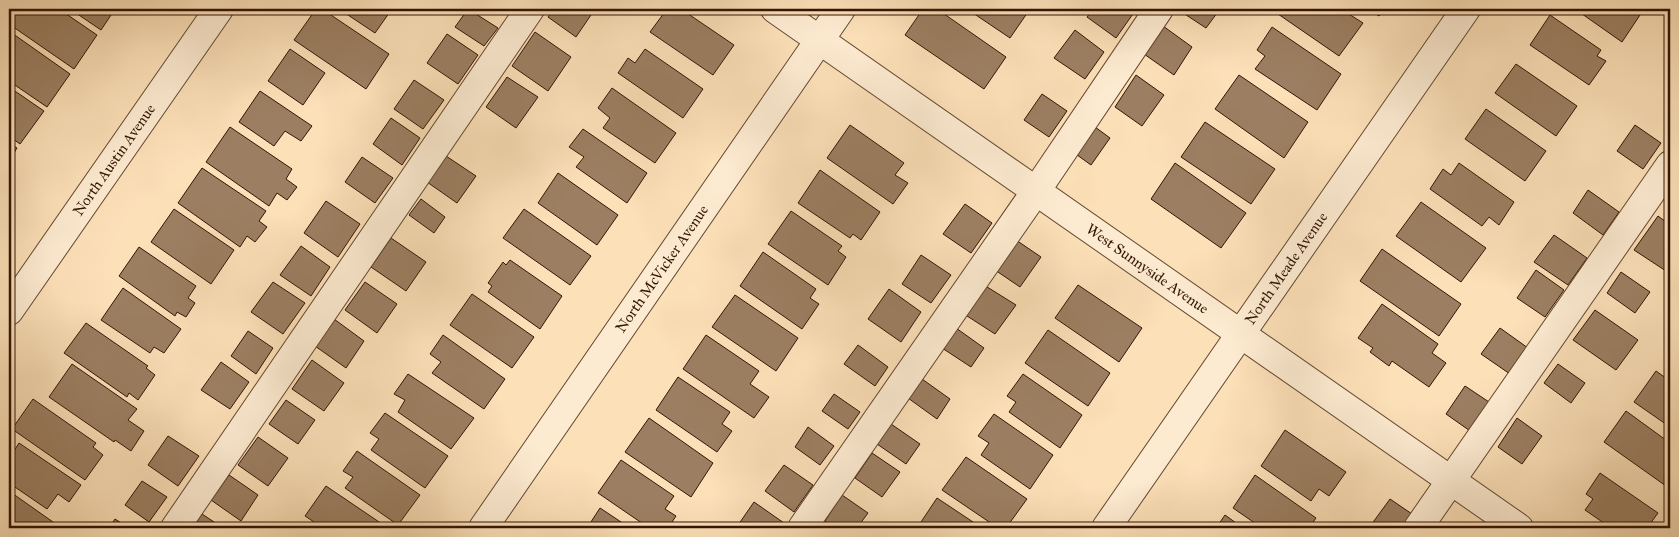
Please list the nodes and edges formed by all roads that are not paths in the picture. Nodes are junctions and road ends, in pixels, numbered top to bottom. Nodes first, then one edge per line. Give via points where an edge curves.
1 (219, 9) edge
2 (530, 9) edge
3 (775, 9) edge
4 (841, 9) edge
5 (1159, 9) edge
6 (1466, 9) edge
7 (819, 40) junction
8 (1670, 165) edge
9 (1036, 192) junction
10 (9, 311) edge
11 (1240, 334) junction
12 (1450, 481) junction
13 (175, 528) edge
14 (483, 528) edge
15 (802, 528) edge
16 (1106, 528) edge
17 (1418, 528) edge
18 (1518, 528) edge

1 - 10 street, North Austin Avenue
2 - 13 street
3 - 7 street, West Sunnyside Avenue
4 - 7 street, North McVicker Avenue
5 - 9 street
6 - 11 street, North Meade Avenue
7 - 9 street, West Sunnyside Avenue
7 - 14 street, North McVicker Avenue
8 - 12 street
9 - 11 street, West Sunnyside Avenue
9 - 15 street
11 - 12 street, West Sunnyside Avenue
11 - 16 street, North Meade Avenue
12 - 17 street
12 - 18 street, West Sunnyside Avenue

